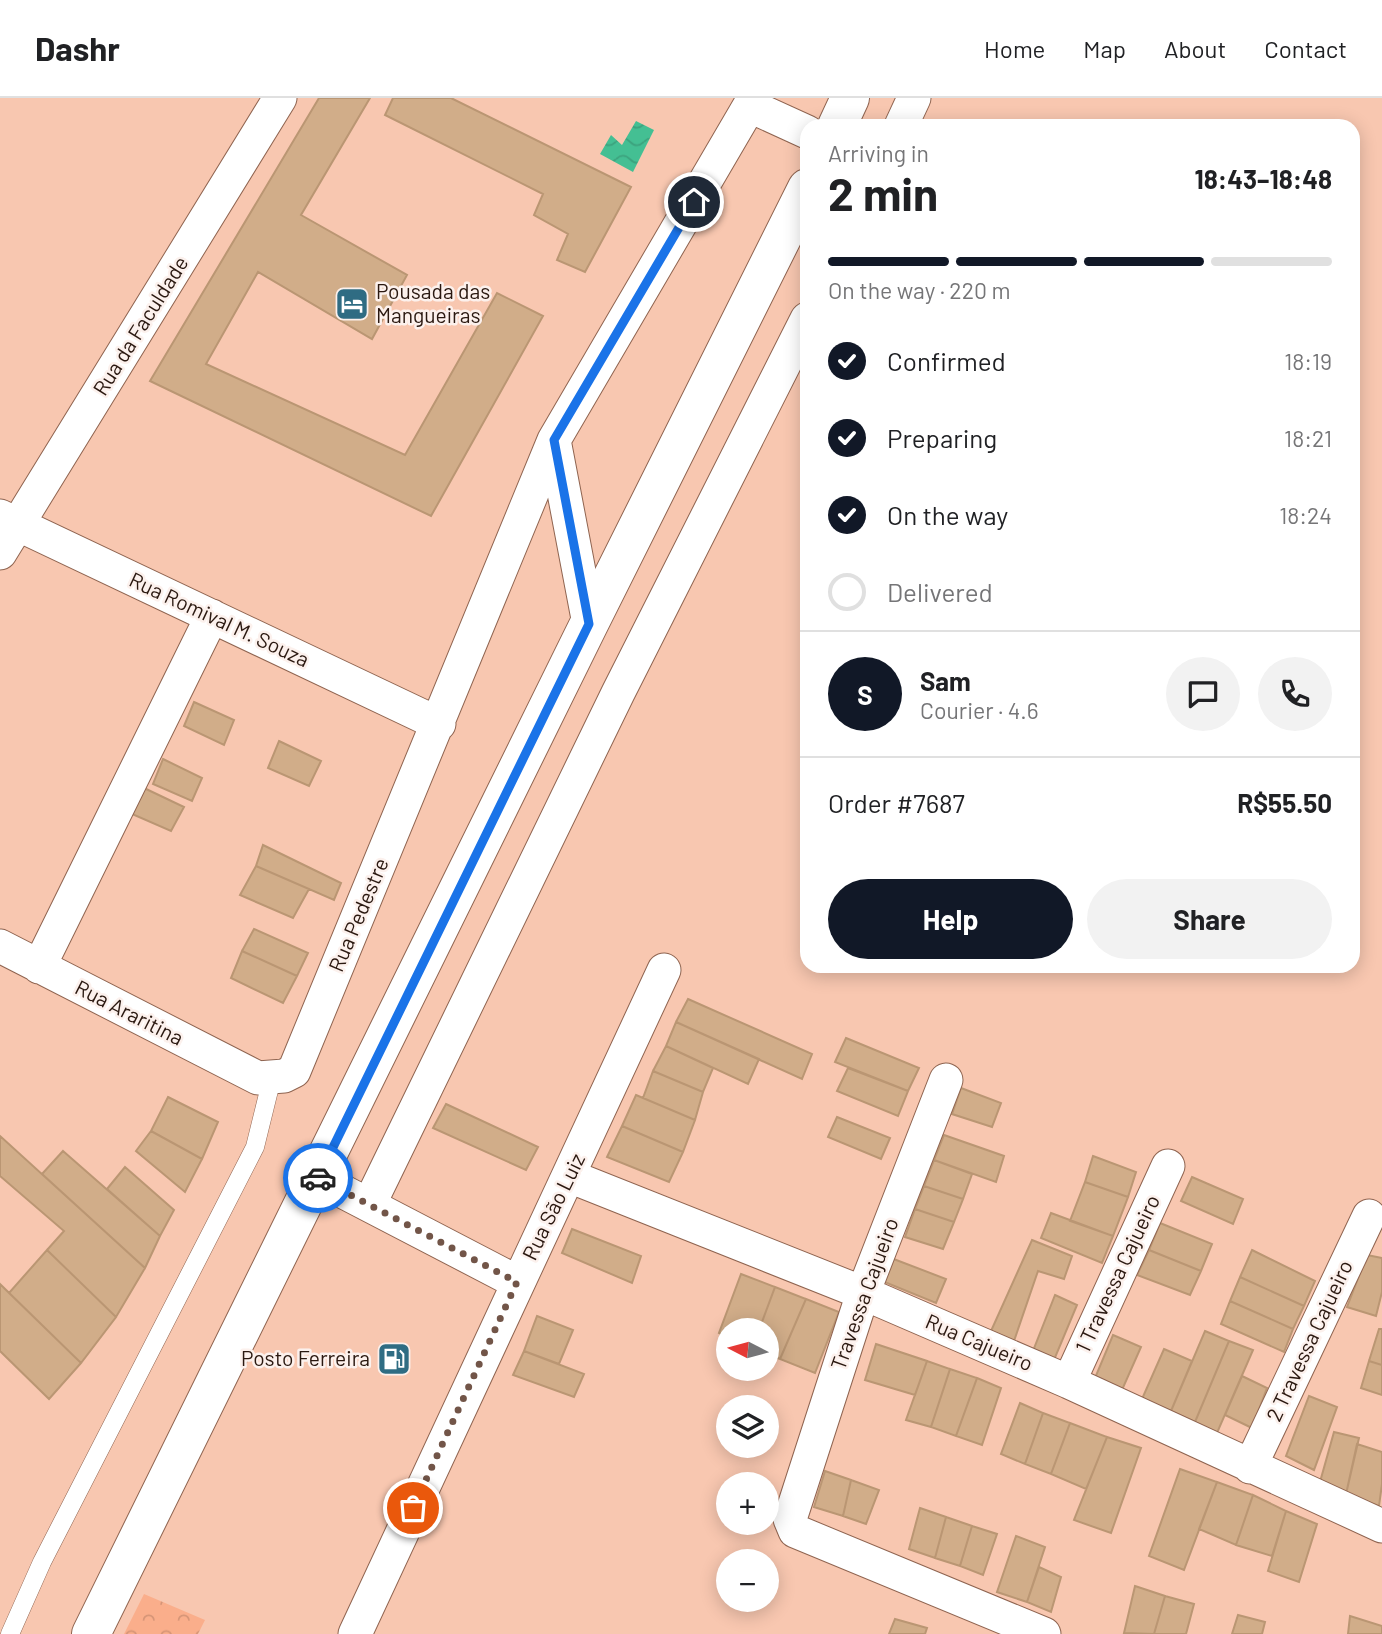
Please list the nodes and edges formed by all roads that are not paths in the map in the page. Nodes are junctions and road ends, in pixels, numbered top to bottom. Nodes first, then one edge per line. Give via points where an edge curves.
1 (280, 98) edge
2 (850, 98) edge
3 (914, 98) edge
4 (752, 102) edge
5 (840, 119) edge
6 (904, 119) edge
7 (800, 128) edge
8 (800, 202) edge
9 (800, 333) edge
10 (554, 440) junction
11 (9, 520) edge
12 (0, 553) edge
13 (212, 617) junction
14 (589, 624) junction
15 (439, 724) junction
16 (0, 946) edge
17 (39, 967) junction
18 (664, 970) dead end
19 (265, 1078) junction
20 (946, 1080) dead end
21 (1168, 1166) dead end
22 (569, 1176) junction
23 (317, 1178) junction
24 (369, 1205) junction
25 (1369, 1216) dead end
26 (517, 1282) junction
27 (863, 1293) junction
28 (1069, 1382) junction
29 (1250, 1466) junction
30 (1382, 1526) edge
31 (10, 1634) edge
32 (91, 1634) edge
33 (355, 1634) edge
34 (1044, 1634) edge

1 - 11 street, Rua da Faculdade
2 - 5 highway
3 - 6 street
4 - 7 street
4 - 10 street, Rua Pedestre
8 - 14 highway
9 - 24 street via 618,693
10 - 14 street
10 - 15 street, Rua Pedestre
11 - 12 street, Rua da Faculdade
11 - 13 street, Rua Romival M. Souza
13 - 15 street, Rua Romival M. Souza
13 - 17 street
14 - 23 highway
15 - 19 street, Rua Pedestre via 294,1070
16 - 17 street, Rua Araritina
17 - 19 street, Rua Araritina
18 - 22 street, Rua São Luiz
19 - 31 lane via 255,1147
20 - 27 street, Travessa Cajueiro
21 - 28 street, 1 Travessa Cajueiro
22 - 26 street, Rua São Luiz
22 - 27 street, Rua Cajueiro
23 - 24 street
23 - 32 highway
24 - 26 street
25 - 29 street, 2 Travessa Cajueiro
26 - 33 street, Rua São Luiz
27 - 28 street, Rua Cajueiro
27 - 34 street, Travessa Cajueiro via 791,1510 795,1531
28 - 29 street, Rua Cajueiro
29 - 30 street, Rua Cajueiro

